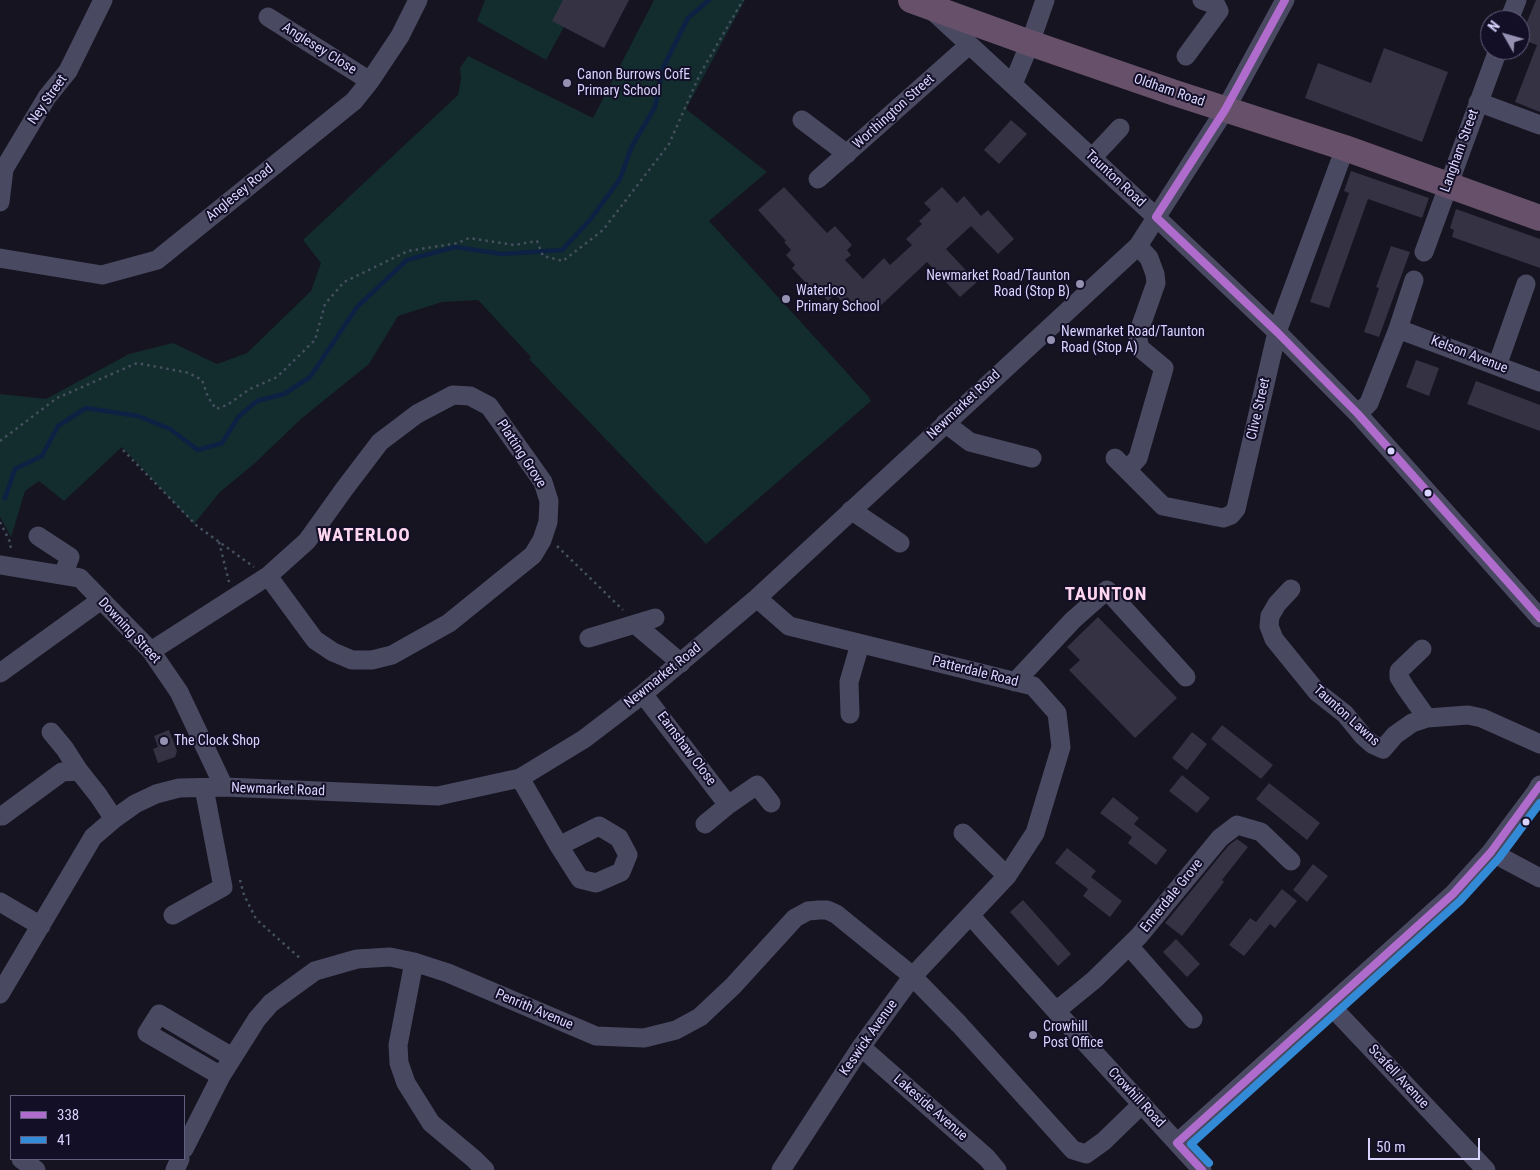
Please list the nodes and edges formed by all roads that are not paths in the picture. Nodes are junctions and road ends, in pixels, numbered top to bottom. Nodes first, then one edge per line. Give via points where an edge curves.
1 (103, 0) edge
2 (418, 0) edge
3 (1045, 0) edge
4 (1202, 0) edge
5 (1285, 0) edge
6 (920, 4) edge
7 (268, 17) dead end
8 (1030, 43) junction
9 (969, 45) junction
10 (1186, 56) dead end
11 (1494, 60) edge
12 (370, 81) junction
13 (1013, 84) junction
14 (1478, 102) junction
15 (1225, 110) junction
16 (802, 120) dead end
17 (1540, 125) edge
18 (1120, 128) dead end
19 (1345, 148) junction
20 (847, 154) junction
21 (1092, 158) junction
22 (2, 168) edge
23 (818, 179) dead end
24 (1448, 185) junction
25 (0, 202) edge
26 (1156, 217) junction
27 (1540, 218) edge
28 (1138, 246) junction
29 (1424, 252) dead end
30 (0, 258) edge
31 (1414, 280) dead end
32 (1527, 285) edge
33 (1398, 329) junction
34 (1277, 332) junction
35 (1497, 366) junction
36 (1540, 382) edge
37 (1358, 414) junction
38 (945, 423) junction
39 (1032, 458) dead end
40 (851, 510) junction
41 (38, 536) dead end
42 (900, 543) dead end
43 (3, 566) edge
44 (64, 575) junction
45 (268, 576) junction
46 (1291, 589) dead end
47 (757, 598) junction
48 (101, 600) junction
49 (655, 618) dead end
50 (1540, 618) edge
51 (636, 624) junction
52 (589, 638) dead end
53 (860, 644) junction
54 (1422, 649) dead end
55 (152, 651) junction
56 (681, 663) junction
57 (0, 673) edge
58 (1186, 678) dead end
59 (1015, 682) junction
60 (643, 694) junction
61 (850, 714) dead end
62 (1427, 718) junction
63 (51, 732) dead end
64 (1540, 744) edge
65 (79, 771) junction
66 (520, 778) junction
67 (1540, 785) edge
68 (224, 787) junction
69 (204, 788) junction
70 (771, 803) dead end
71 (728, 805) junction
72 (2, 816) dead end
73 (114, 819) junction
74 (705, 824) dead end
75 (963, 833) dead end
76 (559, 846) dead end
77 (1491, 852) junction
78 (1291, 861) dead end
79 (1007, 876) junction
80 (1540, 878) edge
81 (0, 902) edge
82 (173, 915) dead end
83 (970, 915) junction
84 (41, 926) junction
85 (1129, 946) junction
86 (414, 962) junction
87 (912, 977) junction
88 (0, 994) edge
89 (1330, 1005) junction
90 (1056, 1011) junction
91 (1193, 1019) dead end
92 (860, 1047) junction
93 (232, 1057) junction
94 (220, 1076) junction
95 (1142, 1104) junction
96 (1177, 1142) junction
97 (185, 1147) edge
98 (22, 1160) edge
99 (986, 1166) edge
100 (36, 1170) edge
101 (485, 1170) edge
102 (781, 1170) edge
103 (1202, 1170) edge
104 (1486, 1170) edge

1 - 22 street, Ney Street via 68,71 47,97
2 - 12 street, Anglesey Road via 400,36
3 - 8 street
4 - 10 street via 1216,5 1219,11
5 - 15 street, Newmarket Road
6 - 8 highway, Oldham Road
6 - 9 street, Taunton Road
7 - 12 street, Anglesey Close
8 - 13 street
8 - 15 highway, Oldham Road
9 - 13 street, Taunton Road
9 - 20 street, Worthington Street
11 - 14 street, Langham Street
12 - 30 street, Anglesey Road via 354,101 157,260 102,275
13 - 21 street, Taunton Road
14 - 17 street
14 - 24 street, Langham Street
15 - 19 highway, Oldham Road
15 - 26 street, Newmarket Road
16 - 20 street
18 - 21 street
19 - 24 highway, Oldham Road
19 - 34 street, Clive Street
20 - 23 street, Worthington Street
21 - 26 street, Taunton Road
22 - 25 street, Ney Street
24 - 27 highway, Oldham Road
24 - 29 street, Langham Street
26 - 28 street, Newmarket Road
26 - 34 street, Taunton Road
28 - 34 street, Clive Street via 1149,258 1156,283 1138,340 1140,348 1164,368 1138,458 1121,464 1163,506 1223,518 1236,509
28 - 38 street, Newmarket Road
31 - 33 street
32 - 35 street
33 - 35 street, Kelson Avenue
33 - 37 street via 1369,403
34 - 37 street, Taunton Road
35 - 36 street, Kelson Avenue
37 - 50 street, Taunton Road
38 - 39 street via 970,442
38 - 40 street, Newmarket Road
40 - 42 street
40 - 47 street, Newmarket Road
41 - 44 street via 70,558
43 - 44 street, Downing Street
44 - 48 street, Downing Street via 80,578
45 - 45 street, Platting Grove via 315,640 333,652 352,660 392,655 449,623 532,555 548,522 549,501 543,482 489,406 470,396 453,395 416,414 380,442 307,541
45 - 55 street, Platting Grove
46 - 62 street, Taunton Lawns via 1270,616 1269,626 1274,639 1318,692 1345,714 1372,744 1383,749 1412,723
47 - 53 street, Patterdale Road via 789,626
47 - 56 street, Newmarket Road
48 - 55 street, Downing Street
48 - 57 street
49 - 51 street
51 - 52 street
51 - 56 street
53 - 59 street, Patterdale Road
53 - 61 street via 849,682
54 - 62 street via 1399,671 1399,676
55 - 68 street, Downing Street via 179,692
56 - 60 street, Newmarket Road
58 - 59 street via 1107,590 1073,620
59 - 79 street, Patterdale Road via 1033,686 1057,713 1061,747 1034,833
60 - 66 street, Newmarket Road via 584,739
60 - 71 street, Earnshaw Close
62 - 64 street, Taunton Lawns via 1468,715 1482,718
63 - 65 street
65 - 72 street via 62,772
65 - 73 street
66 - 68 street, Newmarket Road via 438,796
66 - 76 street
67 - 77 street
68 - 69 street, Newmarket Road
69 - 73 street, Newmarket Road via 179,788 156,794
69 - 82 street via 223,887
70 - 71 street via 757,786
71 - 74 street
73 - 84 street, Newmarket Road via 93,837
75 - 79 street
77 - 80 street
77 - 89 street via 1453,894
78 - 85 street, Ennerdale Grove via 1261,832 1236,824 1220,838
79 - 83 street, Patterdale Road
81 - 84 street
83 - 87 street, Keswick Avenue
83 - 90 street, Crowhill Road
84 - 88 street, Newmarket Road
85 - 90 street, Ennerdale Grove
85 - 91 street
86 - 87 street, Penrith Avenue via 448,973 596,1036 644,1038 676,1030 700,1017 734,986 795,918 808,911 827,910 836,914
86 - 93 street, Penrith Avenue via 390,957 357,959 314,971 271,1003
86 - 101 street via 398,1045 403,1076 431,1123
87 - 92 street, Keswick Avenue
87 - 95 street, Penrith Avenue via 1073,1150 1086,1154
89 - 96 street
89 - 104 street, Scafell Avenue
90 - 95 street, Crowhill Road
92 - 99 street, Lakeside Avenue
92 - 102 street, Keswick Avenue
93 - 94 street, Penrith Avenue
93 - 94 street via 159,1014 147,1033
94 - 97 street, Penrith Avenue
95 - 96 street, Crowhill Road
96 - 103 street, Crowhill Road
98 - 100 street

